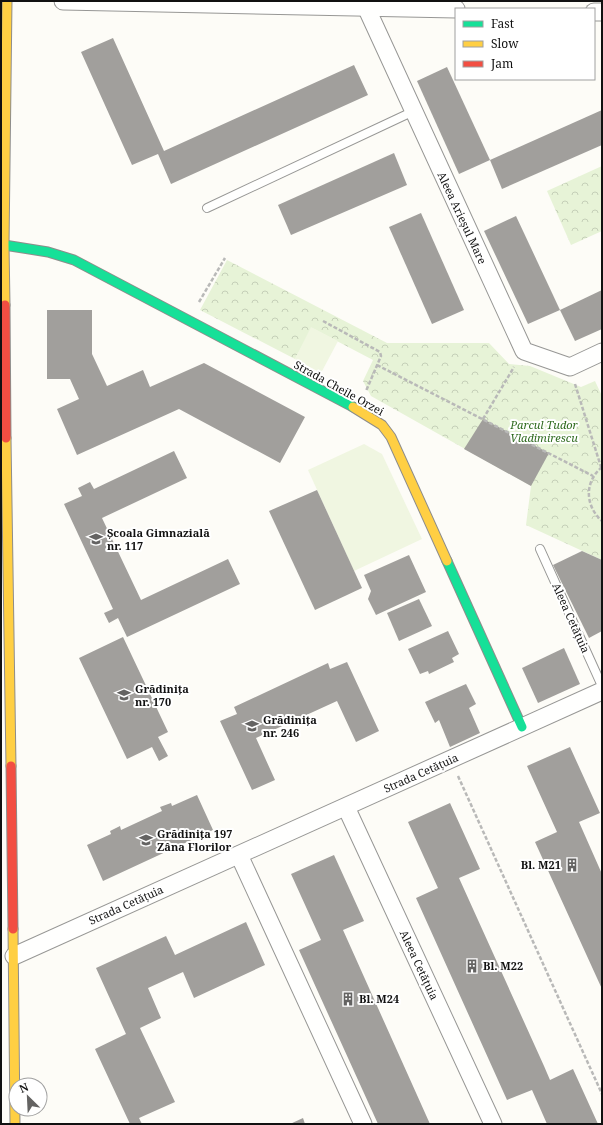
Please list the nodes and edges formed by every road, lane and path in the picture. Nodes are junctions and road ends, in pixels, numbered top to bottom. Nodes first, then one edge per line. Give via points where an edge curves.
1 (7, 1) edge
2 (63, 1) edge
3 (366, 7) junction
4 (455, 9) edge
5 (414, 111) junction
6 (207, 208) dead end
7 (3, 220) edge
8 (4, 245) junction
9 (225, 258) dead end
10 (323, 320) dead end
11 (188, 322) junction
12 (524, 351) junction
13 (602, 352) edge
14 (377, 365) junction
15 (570, 367) junction
16 (356, 409) junction
17 (483, 419) junction
18 (4, 451) edge
19 (602, 467) edge
20 (593, 476) junction
21 (602, 521) edge
22 (540, 549) dead end
23 (602, 686) edge
24 (602, 691) edge
25 (522, 728) junction
26 (450, 760) junction
27 (346, 807) junction
28 (239, 855) junction
29 (14, 956) junction
30 (602, 1094) edge
31 (15, 1124) edge
32 (363, 1124) edge
33 (492, 1124) edge

1 - 7 street
2 - 3 street
3 - 4 street
3 - 5 street, Aleea Arieșul Mare
5 - 6 lane
5 - 12 street, Aleea Arieșul Mare
7 - 8 street
8 - 11 street, Strada Cheile Orzei via 36,249 74,260
8 - 18 street
9 - 11 path
10 - 14 path via 378,349 381,356
11 - 16 street, Strada Cheile Orzei
12 - 15 street
12 - 17 path
13 - 15 street
14 - 16 path
14 - 17 path
15 - 19 path
16 - 25 street, Strada Cheile Orzei via 382,425 391,437
17 - 20 path
18 - 29 street
19 - 20 path
20 - 21 path via 588,496 596,516
22 - 23 lane, Aleea Cetățuia
24 - 25 street, Strada Cetățuia
25 - 26 street, Strada Cetățuia
26 - 27 street, Strada Cetățuia
26 - 30 path
27 - 28 street, Strada Cetățuia
27 - 33 street, Aleea Cetățuia
28 - 29 street, Strada Cetățuia
28 - 32 street
29 - 31 street

